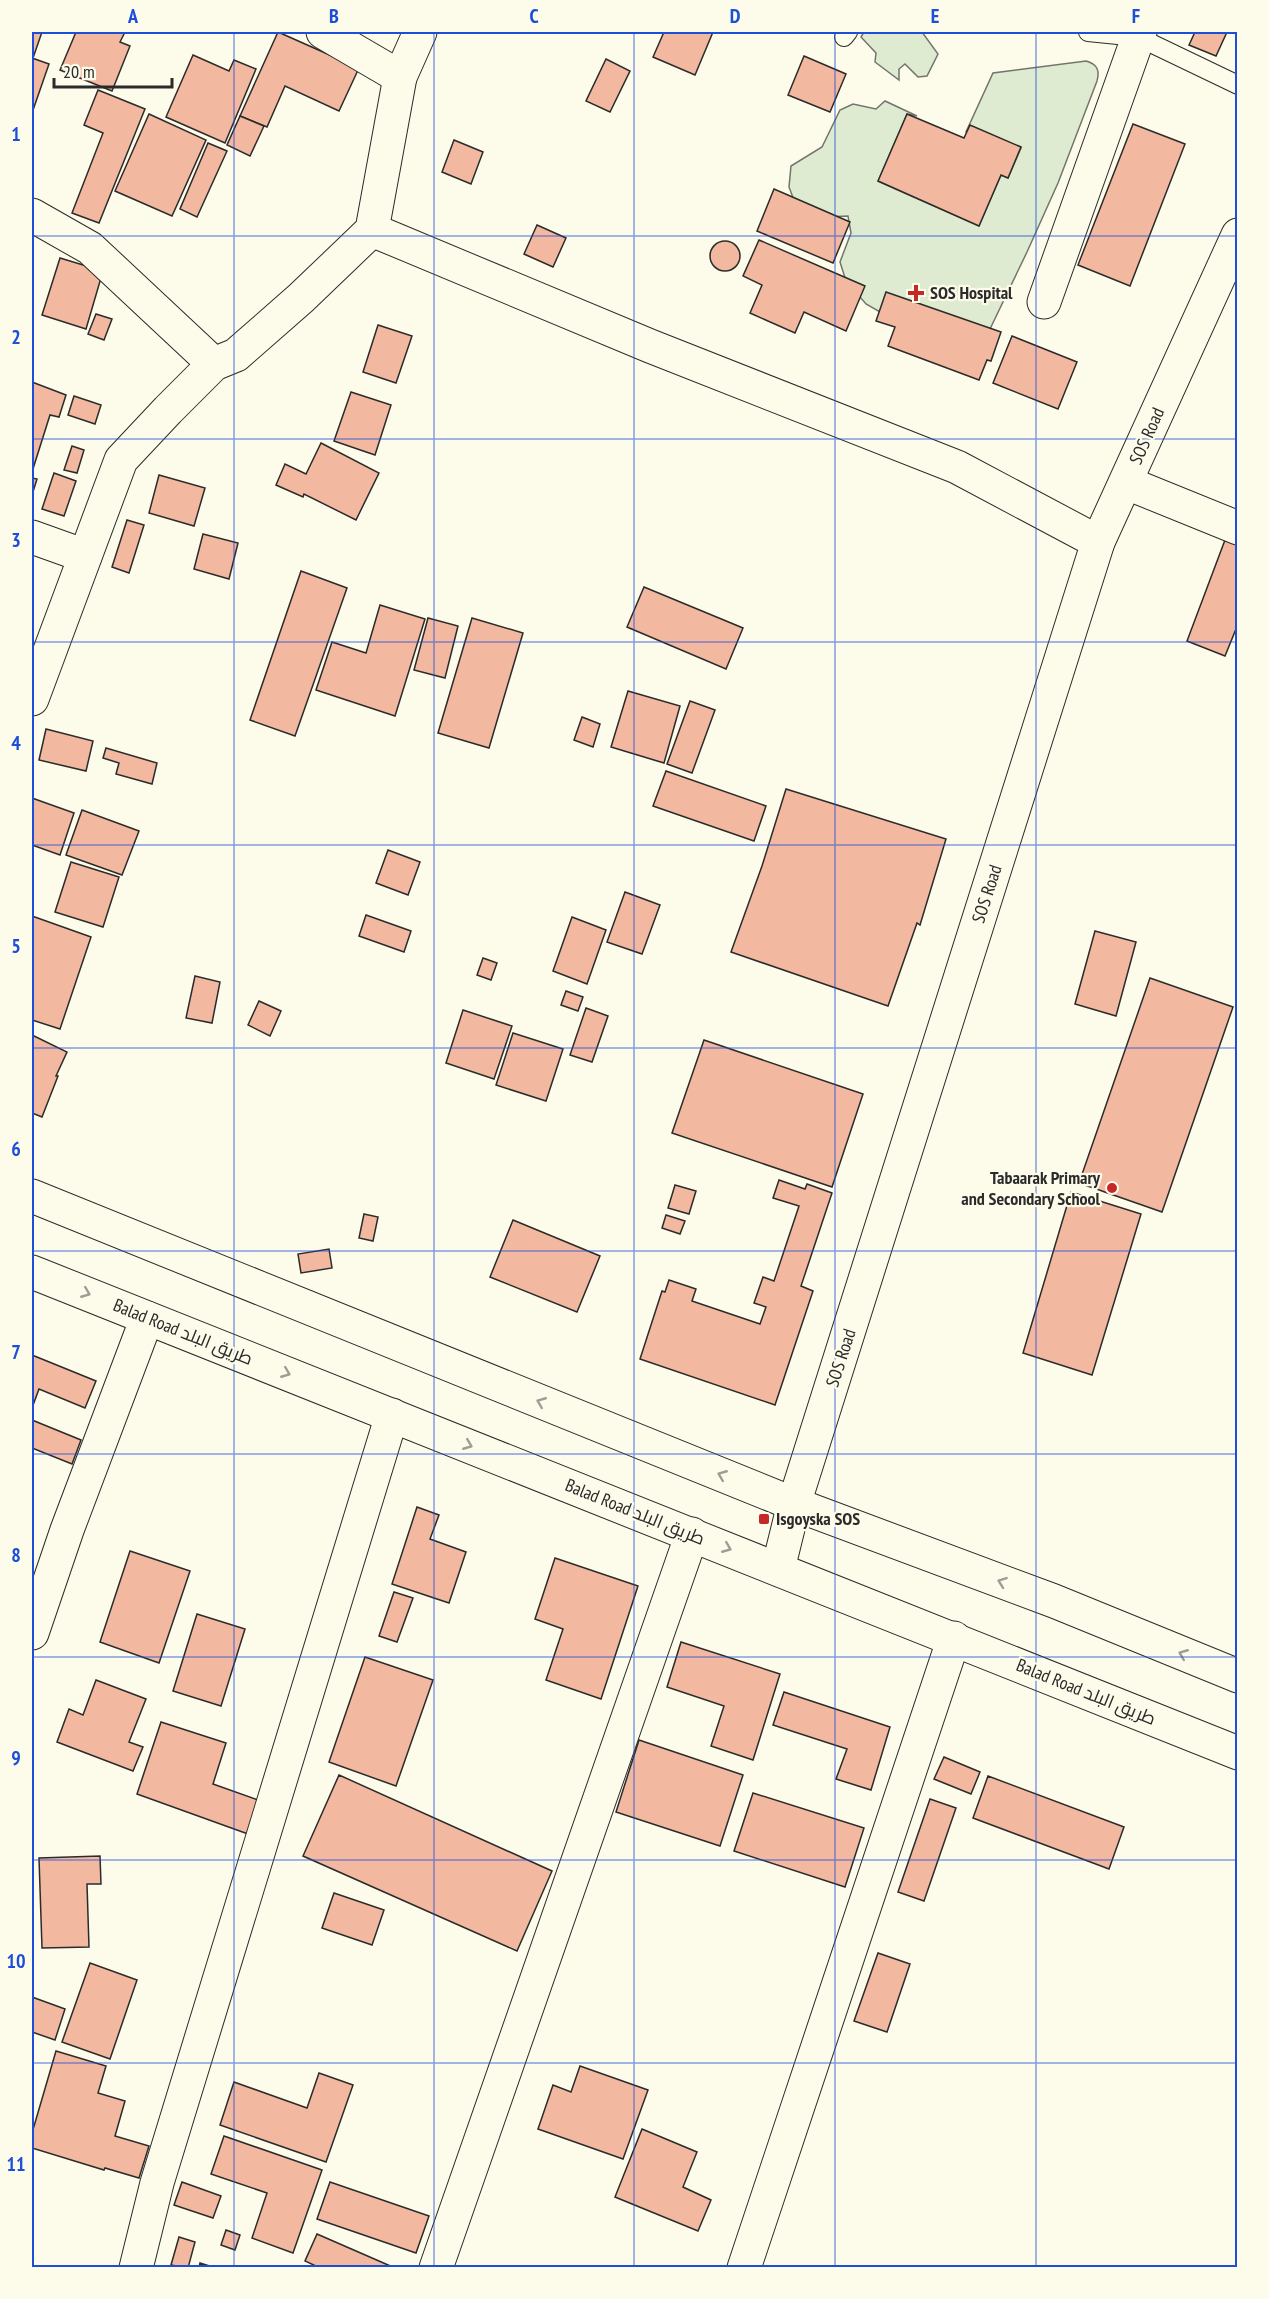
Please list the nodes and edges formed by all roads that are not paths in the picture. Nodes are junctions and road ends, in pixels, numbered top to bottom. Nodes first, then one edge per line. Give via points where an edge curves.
1 (323, 32) edge
2 (420, 32) edge
3 (1088, 32) edge
4 (1139, 34) edge
5 (399, 77) junction
6 (1238, 85) edge
7 (32, 215) edge
8 (372, 230) junction
9 (1238, 235) edge
10 (1044, 302) dead end
11 (214, 364) junction
12 (1127, 483) junction
13 (1238, 528) edge
14 (32, 537) edge
15 (1098, 542) junction
16 (85, 556) junction
17 (32, 699) edge
18 (32, 1196) edge
19 (32, 1272) edge
20 (147, 1318) junction
21 (392, 1415) junction
22 (794, 1504) junction
23 (692, 1534) junction
24 (778, 1569) junction
25 (32, 1633) edge
26 (954, 1638) junction
27 (1238, 1676) edge
28 (1238, 1753) edge
29 (136, 2268) edge
30 (436, 2268) edge
31 (744, 2268) edge

1 - 5 main road
2 - 5 main road
3 - 4 lane
4 - 6 lane
4 - 10 main road
5 - 8 main road
7 - 11 main road via 90,248
8 - 11 main road via 236,355
8 - 15 main road via 650,346 957,467
9 - 12 main road, SOS Road
11 - 16 main road via 121,460
12 - 13 main road
12 - 15 main road, SOS Road
14 - 16 main road
15 - 22 main road, SOS Road
16 - 17 main road
22 -> 18 main road
19 -> 20 main road, Balad Road طريق البلد
20 -> 21 main road, Balad Road طريق البلد
20 - 25 main road
21 -> 23 main road, Balad Road طريق البلد
21 - 29 main road via 161,2171
22 - 24 main road, SOS Road
27 -> 22 main road via 1054,1601
23 -> 24 main road, Balad Road طريق البلد
23 - 30 main road
24 - 26 main road, Balad Road طريق البلد
26 - 28 main road, Balad Road طريق البلد
26 - 31 main road

